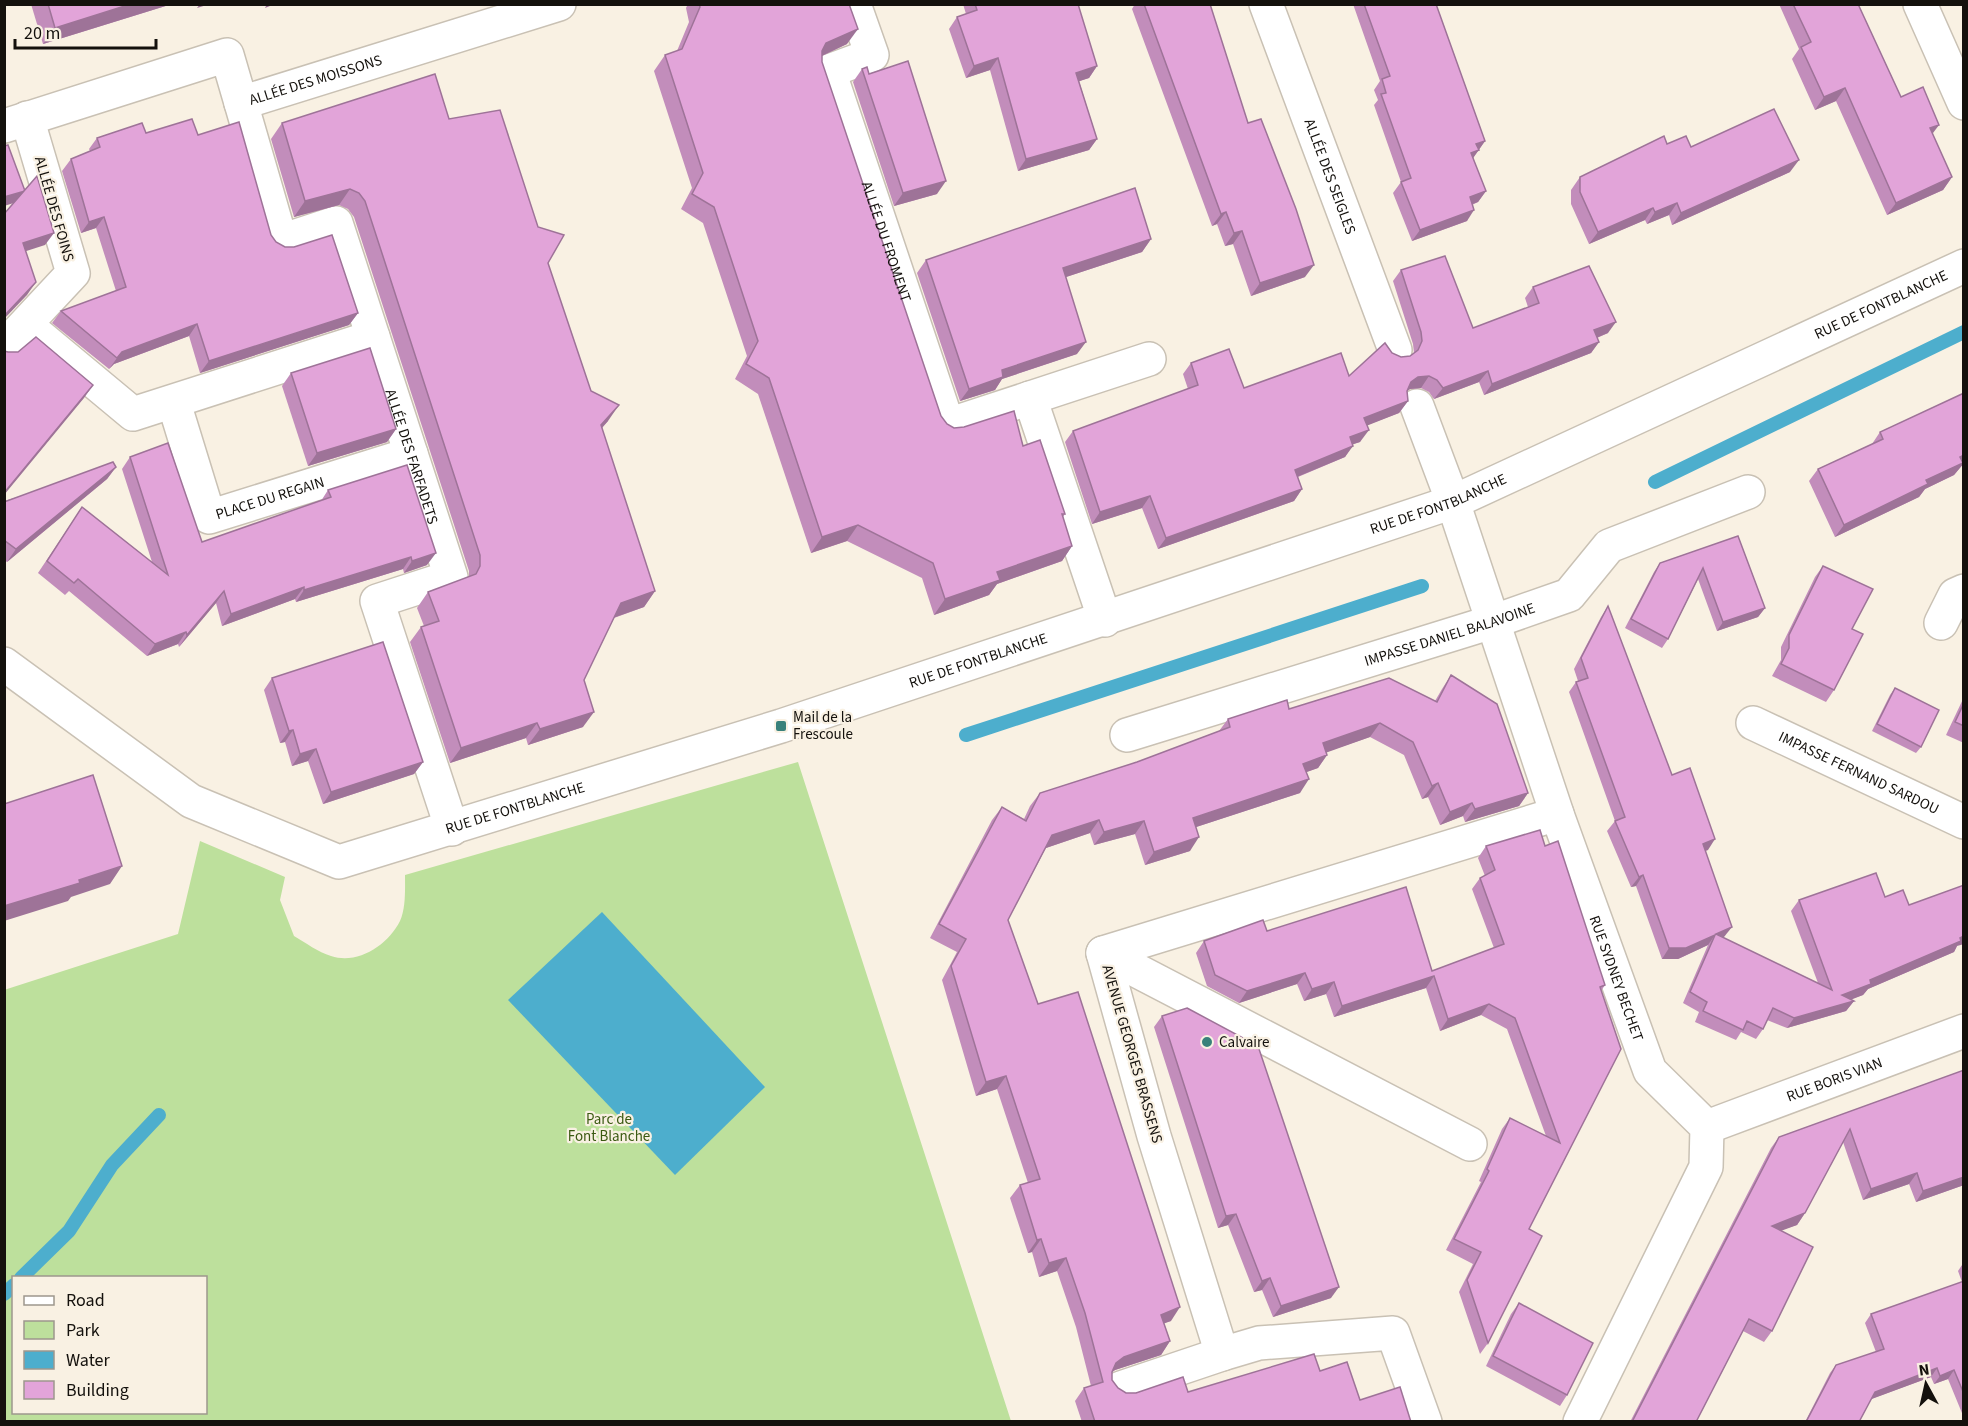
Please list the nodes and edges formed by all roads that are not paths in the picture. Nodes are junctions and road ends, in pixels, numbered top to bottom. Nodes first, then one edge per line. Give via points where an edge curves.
1 (558, 4) edge
2 (854, 4) edge
3 (1266, 4) edge
4 (1920, 4) edge
5 (241, 103) junction
6 (1964, 103) edge
7 (16, 122) edge
8 (1964, 266) edge
9 (15, 336) edge
10 (373, 337) junction
11 (1395, 350) dead end
12 (1149, 359) dead end
13 (1030, 398) junction
14 (174, 403) junction
15 (1417, 406) dead end
16 (411, 454) junction
17 (1748, 492) dead end
18 (1453, 502) junction
19 (1964, 591) edge
20 (1106, 620) junction
21 (1492, 622) junction
22 (1941, 623) dead end
23 (4, 664) edge
24 (1753, 723) dead end
25 (1127, 735) dead end
26 (1557, 814) junction
27 (1964, 822) edge
28 (452, 830) junction
29 (1103, 953) junction
30 (1964, 1031) edge
31 (1707, 1127) junction
32 (1470, 1144) dead end
33 (1222, 1354) junction
34 (1121, 1388) edge
35 (1425, 1422) edge
36 (1580, 1422) edge

1 - 5 street, ALLÉE DES MOISSONS
2 - 13 street, ALLÉE DU FROMENT via 872,55 830,70 948,425
3 - 11 street, ALLÉE DES SEIGLES
4 - 6 street
5 - 7 street, ALLÉE DES MOISSONS via 227,55
5 - 10 street, ALLÉE DES FARFADETS via 281,241 336,223
7 - 9 street, ALLÉE DES FOINS via 72,273
8 - 18 street, RUE DE FONTBLANCHE
9 - 14 street via 133,414
10 - 14 street
10 - 16 street, ALLÉE DES FARFADETS
12 - 13 street, ALLÉE DU FROMENT
13 - 20 street
14 - 16 street, PLACE DU REGAIN via 210,517
15 - 18 street
16 - 28 street, ALLÉE DES FARFADETS via 451,577 377,601
17 - 21 street, IMPASSE DANIEL BALAVOINE via 1609,546 1569,595
18 - 20 street, RUE DE FONTBLANCHE
18 - 21 street, RUE SYDNEY BECHET
19 - 22 street via 1955,595
20 - 28 street, RUE DE FONTBLANCHE
21 - 25 street, IMPASSE DANIEL BALAVOINE
21 - 26 street, RUE SYDNEY BECHET
23 - 28 street, RUE DE FONTBLANCHE via 191,801 339,862
24 - 27 street, IMPASSE FERNAND SARDOU
26 - 29 street, AVENUE GEORGES BRASSENS
26 - 31 street, RUE SYDNEY BECHET via 1650,1071
29 - 32 street
29 - 33 street, AVENUE GEORGES BRASSENS via 1154,1136
30 - 31 street, RUE BORIS VIAN
31 - 36 street via 1706,1167
33 - 34 street
33 - 35 street via 1259,1343 1393,1333

